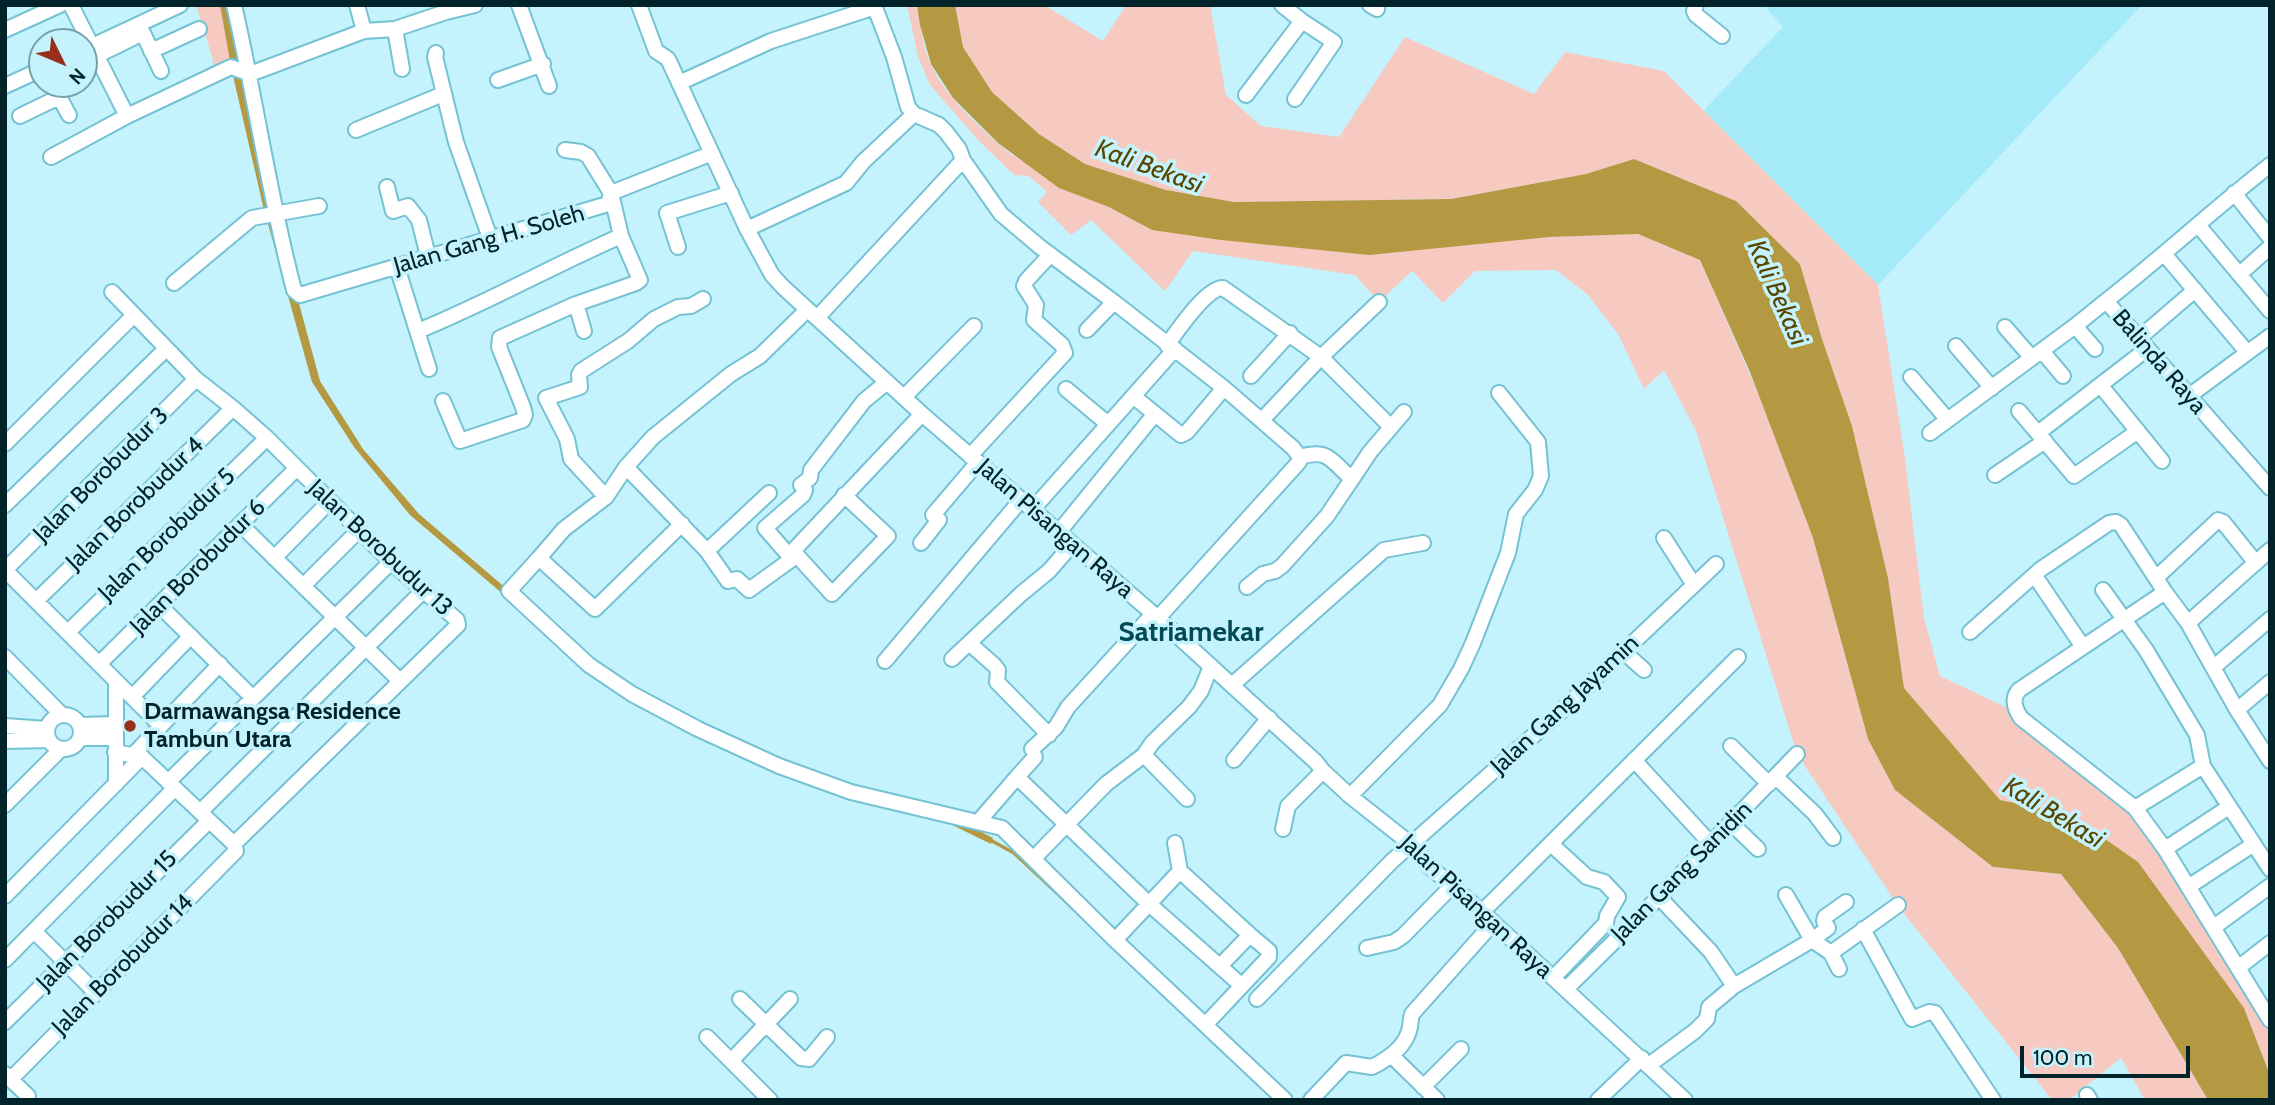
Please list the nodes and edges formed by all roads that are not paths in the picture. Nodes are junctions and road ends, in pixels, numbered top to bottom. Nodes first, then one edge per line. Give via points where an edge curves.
1 (60, 5) edge
2 (71, 5) edge
3 (180, 5) edge
4 (234, 5) edge
5 (358, 5) edge
6 (475, 5) edge
7 (519, 5) edge
8 (639, 5) edge
9 (1696, 5) edge
10 (875, 6) edge
11 (1284, 6) edge
12 (445, 8) edge
13 (1302, 21) junction
14 (79, 28) edge
15 (199, 29) dead end
16 (395, 29) junction
17 (5, 30) edge
18 (364, 31) junction
19 (1721, 36) dead end
20 (98, 49) edge
21 (98, 50) edge
22 (151, 51) junction
23 (436, 52) dead end
24 (543, 64) junction
25 (98, 69) edge
26 (402, 69) dead end
27 (161, 71) dead end
28 (250, 74) junction
29 (28, 75) edge
30 (498, 80) dead end
31 (679, 83) junction
32 (5, 86) edge
33 (549, 86) dead end
34 (443, 94) junction
35 (1246, 95) dead end
36 (45, 98) edge
37 (60, 98) edge
38 (1295, 99) dead end
39 (914, 114) junction
40 (69, 116) dead end
41 (127, 116) junction
42 (20, 117) dead end
43 (356, 130) dead end
44 (565, 150) dead end
45 (710, 154) junction
46 (51, 157) dead end
47 (963, 160) junction
48 (2270, 166) edge
49 (387, 187) dead end
50 (611, 193) junction
51 (731, 193) junction
52 (2234, 193) junction
53 (319, 206) dead end
54 (275, 215) junction
55 (2198, 225) junction
56 (747, 229) junction
57 (2268, 231) edge
58 (621, 236) junction
59 (490, 238) junction
60 (678, 247) dead end
61 (2270, 247) edge
62 (1051, 255) junction
63 (2165, 255) junction
64 (428, 257) junction
65 (397, 267) junction
66 (2241, 273) junction
67 (174, 283) dead end
68 (2195, 290) junction
69 (112, 292) dead end
70 (703, 299) dead end
71 (2106, 301) junction
72 (1114, 302) junction
73 (1378, 302) dead end
74 (576, 304) junction
75 (2270, 310) edge
76 (812, 314) junction
77 (133, 316) junction
78 (974, 326) dead end
79 (2075, 326) junction
80 (2005, 327) dead end
81 (1087, 330) dead end
82 (418, 331) junction
83 (583, 331) dead end
84 (1290, 333) junction
85 (2270, 335) edge
86 (2143, 344) junction
87 (1956, 346) dead end
88 (1171, 347) junction
89 (166, 349) junction
90 (2095, 349) dead end
91 (2247, 352) junction
92 (2037, 355) junction
93 (1321, 357) junction
94 (429, 369) dead end
95 (1251, 376) dead end
96 (2063, 376) dead end
97 (1911, 377) dead end
98 (196, 379) junction
99 (887, 382) junction
100 (2101, 386) junction
101 (1224, 388) junction
102 (1992, 388) junction
103 (1066, 389) dead end
104 (1499, 393) dead end
105 (1133, 396) junction
106 (2189, 396) junction
107 (904, 397) junction
108 (546, 398) junction
109 (443, 401) dead end
110 (523, 407) junction
111 (233, 408) junction
112 (2019, 411) dead end
113 (1404, 412) dead end
114 (922, 414) junction
115 (1154, 415) junction
116 (1262, 420) junction
117 (1948, 420) junction
118 (1108, 424) junction
119 (1391, 427) junction
120 (2138, 431) junction
121 (1930, 433) dead end
122 (2041, 437) junction
123 (267, 438) junction
124 (5, 444) edge
125 (1300, 457) junction
126 (974, 459) junction
127 (2162, 461) dead end
128 (626, 467) junction
129 (296, 469) junction
130 (1995, 475) dead end
131 (1352, 479) junction
132 (2270, 488) edge
133 (769, 493) dead end
134 (844, 495) junction
135 (607, 496) junction
136 (329, 502) junction
137 (5, 505) edge
138 (1026, 505) junction
139 (240, 524) junction
140 (682, 524) junction
141 (359, 530) junction
142 (1063, 537) junction
143 (1664, 538) dead end
144 (921, 543) dead end
145 (1423, 543) dead end
146 (2270, 550) edge
147 (707, 551) junction
148 (793, 555) junction
149 (274, 558) junction
150 (539, 558) junction
151 (391, 562) junction
152 (2256, 563) junction
153 (1716, 565) dead end
154 (5, 570) edge
155 (2035, 576) junction
156 (2156, 578) junction
157 (1694, 585) junction
158 (303, 586) junction
159 (1247, 587) dead end
160 (424, 590) junction
161 (2103, 590) dead end
162 (2165, 592) junction
163 (36, 601) junction
164 (159, 605) junction
165 (335, 617) junction
166 (1155, 617) junction
167 (2270, 619) edge
168 (2124, 620) junction
169 (2188, 623) junction
170 (68, 632) junction
171 (1970, 632) dead end
172 (191, 636) junction
173 (969, 643) junction
174 (366, 648) junction
175 (2083, 648) junction
176 (1623, 652) junction
177 (5, 657) edge
178 (1738, 657) dead end
179 (952, 659) dead end
180 (885, 661) dead end
181 (99, 664) junction
182 (220, 664) junction
183 (1211, 666) junction
184 (2214, 667) junction
185 (1644, 670) dead end
186 (116, 681) junction
187 (400, 681) junction
188 (2270, 682) edge
189 (1232, 685) junction
190 (132, 697) junction
191 (253, 698) junction
192 (2237, 710) junction
193 (62, 715) junction
194 (1269, 718) junction
195 (160, 725) junction
196 (80, 732) junction
197 (10, 734) edge
198 (47, 734) junction
199 (1049, 735) junction
200 (115, 738) junction
201 (1731, 746) dead end
202 (60, 750) junction
203 (2267, 752) edge
204 (1797, 754) dead end
205 (1144, 755) junction
206 (137, 756) junction
207 (1234, 760) dead end
208 (1634, 760) junction
209 (2203, 766) junction
210 (1323, 771) junction
211 (1017, 777) junction
212 (1772, 780) junction
213 (116, 784) junction
214 (172, 785) junction
215 (1350, 796) junction
216 (1186, 799) dead end
217 (5, 805) edge
218 (2230, 807) junction
219 (2135, 808) junction
220 (205, 816) junction
221 (979, 821) junction
222 (1067, 823) junction
223 (1731, 823) junction
224 (1283, 829) dead end
225 (1833, 838) dead end
226 (1175, 843) dead end
227 (1551, 844) junction
228 (2254, 844) junction
229 (1412, 845) junction
230 (1711, 845) junction
231 (235, 848) junction
232 (1758, 849) dead end
233 (2165, 849) junction
234 (1034, 858) junction
235 (2270, 869) edge
236 (1180, 870) junction
237 (1452, 886) junction
238 (2270, 886) edge
239 (2188, 887) junction
240 (1786, 895) dead end
241 (5, 896) edge
242 (1659, 897) junction
243 (1846, 902) dead end
244 (1148, 903) junction
245 (1898, 905) dead end
246 (1482, 912) junction
247 (1493, 923) junction
248 (2214, 927) junction
249 (1863, 929) junction
250 (34, 931) junction
251 (1250, 934) junction
252 (1115, 940) junction
253 (1812, 940) junction
254 (2270, 943) edge
255 (1367, 948) dead end
256 (1831, 953) junction
257 (5, 960) edge
258 (66, 962) junction
259 (1222, 965) junction
260 (2238, 968) junction
261 (1839, 969) dead end
262 (1553, 978) junction
263 (1241, 985) junction
264 (1734, 986) junction
265 (1566, 989) junction
266 (96, 993) junction
267 (740, 999) dead end
268 (790, 999) dead end
269 (1257, 999) dead end
270 (2267, 1011) edge
271 (5, 1022) edge
272 (1206, 1024) junction
273 (765, 1025) junction
274 (707, 1037) dead end
275 (827, 1037) dead end
276 (1461, 1049) dead end
277 (1391, 1055) junction
278 (731, 1061) junction
279 (1645, 1062) junction
280 (8, 1076) edge
281 (1423, 1087) junction
282 (28, 1096) dead end
283 (770, 1100) edge
284 (1285, 1100) edge
285 (1311, 1100) edge
286 (1437, 1100) edge
287 (1598, 1100) edge
288 (1685, 1100) edge
289 (1993, 1100) edge

1 - 17 street
2 - 14 street
3 - 20 street
4 - 28 street
5 - 18 street
6 - 12 street
7 - 24 street
8 - 31 street, Jalan Pisangan Raya via 656,51 668,59
9 - 19 street via 1696,15
10 - 31 street via 771,41
10 - 39 street via 902,92
11 - 13 street
12 - 16 street
13 - 35 street
13 - 38 street via 1334,43
15 - 22 street
16 - 18 street
16 - 26 street
18 - 28 street
21 - 22 street via 143,33
22 - 27 street
23 - 34 street
24 - 30 street
24 - 33 street
25 - 41 street
28 - 41 street via 231,67
28 - 54 street
29 - 32 street
31 - 45 street, Jalan Pisangan Raya
34 - 43 street
34 - 59 street
36 - 42 street
37 - 40 street
39 - 47 street via 939,125
39 - 56 street via 846,183
41 - 46 street
44 - 50 street via 585,154
45 - 50 street, Jalan Gang H. Soleh
45 - 51 street, Jalan Pisangan Raya
47 - 62 street via 1001,214
47 - 76 street
48 - 52 street, Balinda Raya
49 - 64 street via 392,210 408,206 415,212
50 - 58 street
50 - 59 street, Jalan Gang H. Soleh via 608,205
51 - 56 street, Jalan Pisangan Raya
51 - 60 street via 667,213
52 - 55 street, Balinda Raya
52 - 57 street
53 - 54 street
54 - 65 street, Jalan Gang H. Soleh via 297,294
54 - 67 street via 252,218
55 - 63 street, Balinda Raya
55 - 66 street
56 - 76 street, Jalan Pisangan Raya via 772,275
58 - 74 street via 639,282
58 - 82 street
59 - 64 street, Jalan Gang H. Soleh
61 - 66 street
62 - 72 street
62 - 126 street via 1024,286 1036,305 1034,320 1065,353
63 - 68 street
63 - 71 street, Balinda Raya
64 - 65 street, Jalan Gang H. Soleh
65 - 82 street
66 - 75 street
68 - 86 street
68 - 91 street
69 - 77 street, Jalan Borobudur 13
70 - 108 street via 654,319 580,373 580,387
71 - 79 street
71 - 86 street, Balinda Raya
72 - 81 street
72 - 88 street
73 - 93 street
74 - 83 street
74 - 110 street via 500,338 499,347
76 - 99 street, Jalan Pisangan Raya
76 - 128 street via 711,389 653,437
77 - 89 street, Jalan Borobudur 13
77 - 124 street
78 - 107 street
79 - 90 street
79 - 92 street
80 - 92 street
82 - 94 street
84 - 88 street via 1220,287 1206,297
84 - 93 street
84 - 95 street
85 - 91 street
86 - 100 street
86 - 106 street, Balinda Raya
87 - 102 street
88 - 101 street
88 - 105 street
89 - 98 street, Jalan Borobudur 13
89 - 137 street
91 - 106 street
92 - 96 street
92 - 102 street
93 - 116 street
93 - 119 street
97 - 117 street
98 - 111 street, Jalan Borobudur 13
98 - 154 street, Jalan Borobudur 3
99 - 107 street, Jalan Pisangan Raya
99 - 148 street via 864,401 811,470 802,485 803,495 765,527
100 - 120 street
100 - 122 street
101 - 115 street via 1184,434
101 - 116 street
102 - 117 street
103 - 118 street
104 - 215 street via 1538,442 1541,476 1516,514 1508,553 1473,643 1440,705
105 - 115 street
105 - 118 street
106 - 132 street, Balinda Raya
107 - 114 street, Jalan Pisangan Raya
108 - 110 street
108 - 135 street via 572,459
109 - 110 street via 460,440 523,420
111 - 123 street, Jalan Borobudur 13
111 - 163 street, Jalan Borobudur 4
112 - 122 street
113 - 119 street
114 - 126 street, Jalan Pisangan Raya
114 - 134 street
115 - 142 street
116 - 125 street
117 - 121 street
118 - 138 street
119 - 131 street
120 - 122 street via 2074,476
120 - 127 street
122 - 130 street
123 - 129 street, Jalan Borobudur 13
123 - 170 street, Jalan Borobudur 5
125 - 131 street via 1323,453
125 - 166 street
126 - 138 street, Jalan Pisangan Raya
126 - 144 street via 933,515 939,520
128 - 135 street
128 - 140 street
129 - 136 street, Jalan Borobudur 13
129 - 139 street, Jalan Borobudur 6
131 - 159 street via 1327,516 1282,566
133 - 147 street
134 - 148 street
134 - 148 street via 888,536 832,594
135 - 150 street via 564,529
136 - 141 street, Jalan Borobudur 13
136 - 149 street
138 - 142 street, Jalan Pisangan Raya
138 - 180 street
139 - 149 street
139 - 164 street, Jalan Borobudur 6
140 - 147 street
140 - 150 street via 595,609
141 - 151 street, Jalan Borobudur 13
141 - 158 street
142 - 166 street, Jalan Pisangan Raya
142 - 173 street via 1068,549 1049,571
143 - 157 street
145 - 189 street via 1384,550
146 - 152 street
147 - 148 street via 728,581 737,579 749,590
149 - 158 street
150 - 221 street via 509,591 576,656 632,694 779,766 851,792
151 - 160 street, Jalan Borobudur 13
151 - 165 street
152 - 156 street via 2218,520
152 - 169 street
153 - 157 street, Jalan Gang Jayamin
154 - 163 street
155 - 156 street via 2113,522 2121,525
155 - 171 street
155 - 175 street
156 - 162 street
157 - 176 street, Jalan Gang Jayamin
158 - 165 street
160 - 174 street, Jalan Borobudur 15
160 - 187 street, Jalan Borobudur 13 via 458,625
161 - 168 street
162 - 168 street
162 - 169 street
163 - 170 street
164 - 172 street
164 - 181 street, Jalan Borobudur 6
165 - 174 street
165 - 191 street
166 - 183 street, Jalan Pisangan Raya
166 - 199 street via 1068,707
167 - 184 street
168 - 175 street
168 - 209 street via 2197,735
169 - 184 street
170 - 181 street
172 - 182 street
172 - 190 street
173 - 179 street
173 - 199 street via 995,665 997,682
174 - 187 street
174 - 220 street, Jalan Borobudur 15
175 - 219 street via 2019,690 2014,706 2021,718
176 - 185 street
176 - 229 street, Jalan Gang Jayamin
177 - 193 street
178 - 208 street
181 - 186 street
182 - 191 street
182 - 195 street
183 - 189 street, Jalan Pisangan Raya
183 - 205 street via 1189,707
184 - 192 street
186 - 190 street
186 - 200 street
187 - 231 street, Jalan Borobudur 13
188 - 192 street
189 - 194 street, Jalan Pisangan Raya
190 - 195 street
191 - 214 street
192 - 203 street
193 - 196 street via 73,717
193 - 198 street via 52,719
194 - 207 street
194 - 210 street, Jalan Pisangan Raya
195 - 206 street
196 - 200 street
196 - 202 street via 70,749
197 - 198 street
198 - 202 street
199 - 211 street
200 - 206 street
200 - 213 street
201 - 212 street
202 - 217 street
204 - 212 street, Jalan Gang Sanidin
205 - 216 street
205 - 222 street
206 - 213 street
206 - 214 street
208 - 227 street
208 - 230 street
209 - 218 street
209 - 219 street
210 - 215 street, Jalan Pisangan Raya
210 - 224 street via 1288,806
211 - 221 street
211 - 222 street
212 - 223 street, Jalan Gang Sanidin
212 - 225 street via 1815,814
213 - 241 street
214 - 220 street
214 - 250 street
215 - 229 street, Jalan Pisangan Raya
218 - 228 street
218 - 233 street
219 - 233 street
220 - 231 street
220 - 258 street, Jalan Borobudur 15
221 - 234 street via 1002,828
222 - 234 street
222 - 244 street
223 - 230 street, Jalan Gang Sanidin
223 - 232 street
226 - 236 street
227 - 246 street
227 - 262 street via 1587,877 1604,882 1618,897 1606,923
228 - 235 street
228 - 239 street
229 - 237 street, Jalan Pisangan Raya
229 - 269 street, Jalan Gang Jayamin
230 - 242 street, Jalan Gang Sanidin
231 - 266 street, Jalan Borobudur 14
233 - 239 street
234 - 252 street
236 - 244 street
236 - 251 street
237 - 246 street, Jalan Pisangan Raya
237 - 255 street via 1403,936
238 - 248 street
239 - 248 street
240 - 253 street
242 - 264 street via 1711,952
242 - 265 street, Jalan Gang Sanidin
243 - 253 street via 1825,917 1829,928
244 - 252 street
244 - 259 street
245 - 249 street
246 - 247 street, Jalan Pisangan Raya
247 - 262 street, Jalan Pisangan Raya
247 - 277 street via 1412,1014 1409,1031
248 - 260 street
249 - 256 street
249 - 289 street via 1912,1019 1935,1013
250 - 257 street
250 - 258 street
251 - 259 street
251 - 263 street via 1270,954
252 - 272 street
253 - 256 street
253 - 264 street
254 - 260 street
256 - 261 street
258 - 266 street
258 - 271 street, Jalan Borobudur 15
259 - 263 street
260 - 270 street
262 - 265 street, Jalan Pisangan Raya
263 - 272 street
264 - 279 street via 1709,1007 1707,1019 1695,1031
265 - 279 street, Jalan Pisangan Raya
266 - 280 street, Jalan Borobudur 14
267 - 273 street
268 - 273 street
272 - 284 street
273 - 275 street via 805,1060
273 - 278 street
274 - 278 street
276 - 281 street
277 - 281 street
277 - 285 street via 1372,1067 1346,1063
278 - 283 street
279 - 287 street
279 - 288 street, Jalan Pisangan Raya
280 - 282 street
281 - 286 street

